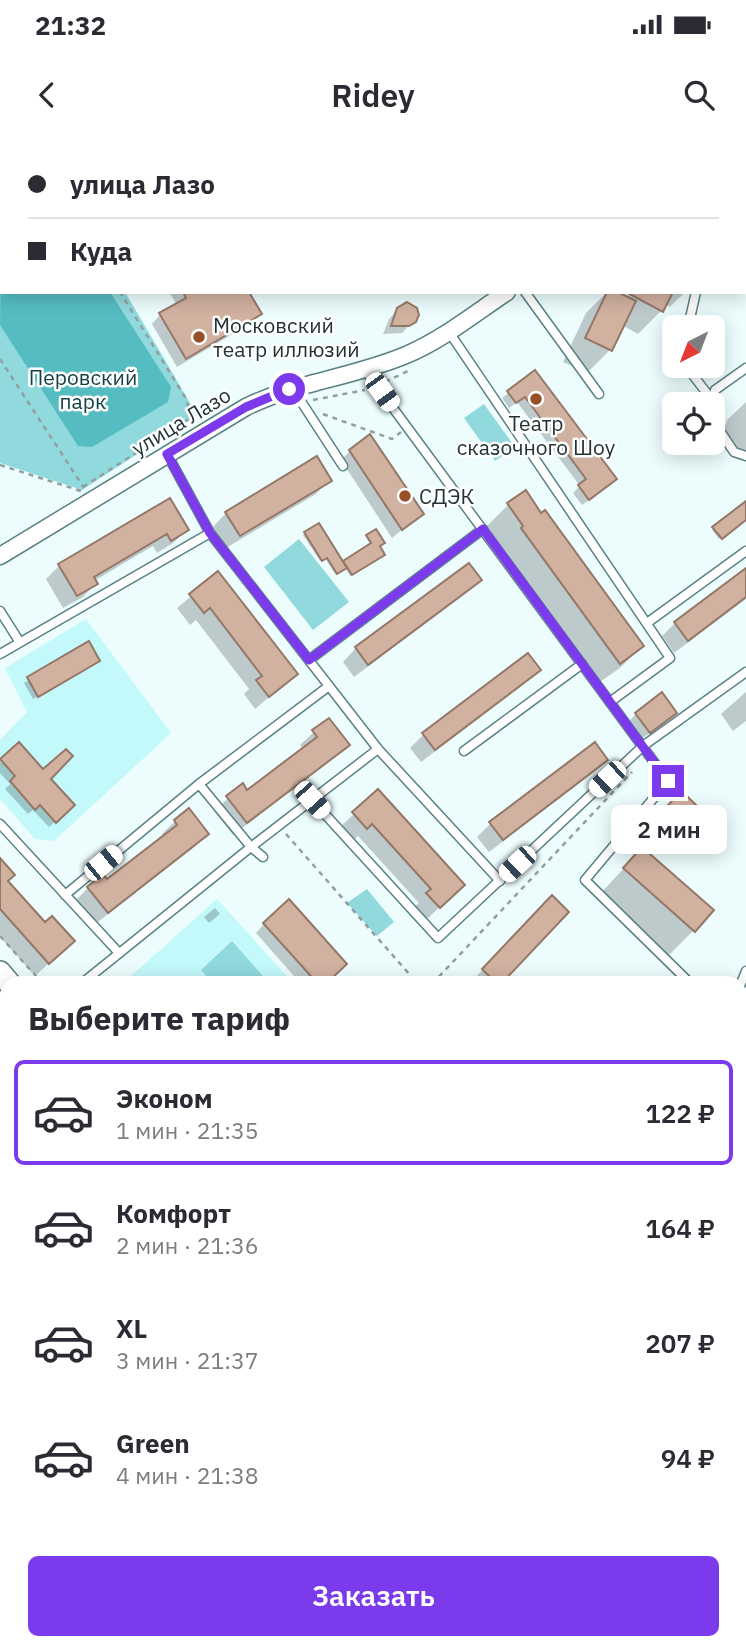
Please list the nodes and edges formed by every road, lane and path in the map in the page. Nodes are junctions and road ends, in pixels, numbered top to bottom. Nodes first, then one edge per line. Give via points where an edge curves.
1 (121, 294) edge
2 (504, 294) edge
3 (526, 294) edge
4 (696, 294) edge
5 (691, 315) edge
6 (449, 332) junction
7 (0, 359) edge
8 (419, 366) dead end
9 (746, 368) edge
10 (366, 370) junction
11 (734, 377) junction
12 (746, 382) edge
13 (377, 385) junction
14 (714, 392) edge
15 (599, 394) dead end
16 (297, 395) junction
17 (307, 411) junction
18 (407, 426) junction
19 (725, 438) edge
20 (167, 454) junction
21 (746, 456) edge
22 (0, 465) edge
23 (343, 466) dead end
24 (87, 493) dead end
25 (483, 529) junction
26 (210, 533) junction
27 (746, 551) edge
28 (0, 556) edge
29 (0, 611) edge
30 (647, 623) junction
31 (19, 641) junction
32 (0, 654) edge
33 (309, 660) junction
34 (582, 664) junction
35 (746, 672) edge
36 (329, 686) junction
37 (610, 702) junction
38 (643, 746) junction
39 (378, 749) junction
40 (464, 751) dead end
41 (199, 785) junction
42 (312, 800) junction
43 (0, 824) edge
44 (278, 826) junction
45 (251, 847) junction
46 (263, 857) dead end
47 (499, 881) junction
48 (65, 895) junction
49 (0, 936) edge
50 (119, 953) junction
51 (36, 976) edge
52 (91, 976) edge
53 (411, 976) edge
54 (440, 976) edge
55 (683, 976) edge

1 - 7 path via 185,397 192,417 83,487
2 - 6 street, улица Лазо
3 - 15 lane
4 - 5 lane
6 - 10 street, улица Лазо
6 - 30 lane
8 - 13 path
9 - 11 lane
10 - 13 lane
10 - 16 street, улица Лазо
11 - 12 lane
11 - 14 lane
13 - 16 path
13 - 18 lane
16 - 17 lane
16 - 20 street, улица Лазо via 256,402
17 - 18 path via 392,439
17 - 23 lane
18 - 25 lane
19 - 21 lane via 734,452
20 - 26 lane
20 - 28 street, улица Лазо
22 - 24 path
25 - 33 lane
25 - 34 lane
26 - 31 lane
26 - 33 lane
27 - 30 lane
29 - 31 lane
30 - 37 lane via 670,658
31 - 32 lane
33 - 36 lane
34 - 37 lane
34 - 40 lane
35 - 38 lane
36 - 39 lane
36 - 41 lane
37 - 38 lane
38 - 47 lane
38 - 54 path via 638,766
38 - 55 lane via 668,781 585,880
39 - 42 lane
39 - 47 lane
41 - 45 lane
41 - 48 lane
42 - 44 lane
42 - 47 lane via 438,938
43 - 48 lane
44 - 45 lane
44 - 53 path
45 - 46 lane
45 - 50 lane
48 - 50 lane
49 - 51 path
50 - 52 lane

